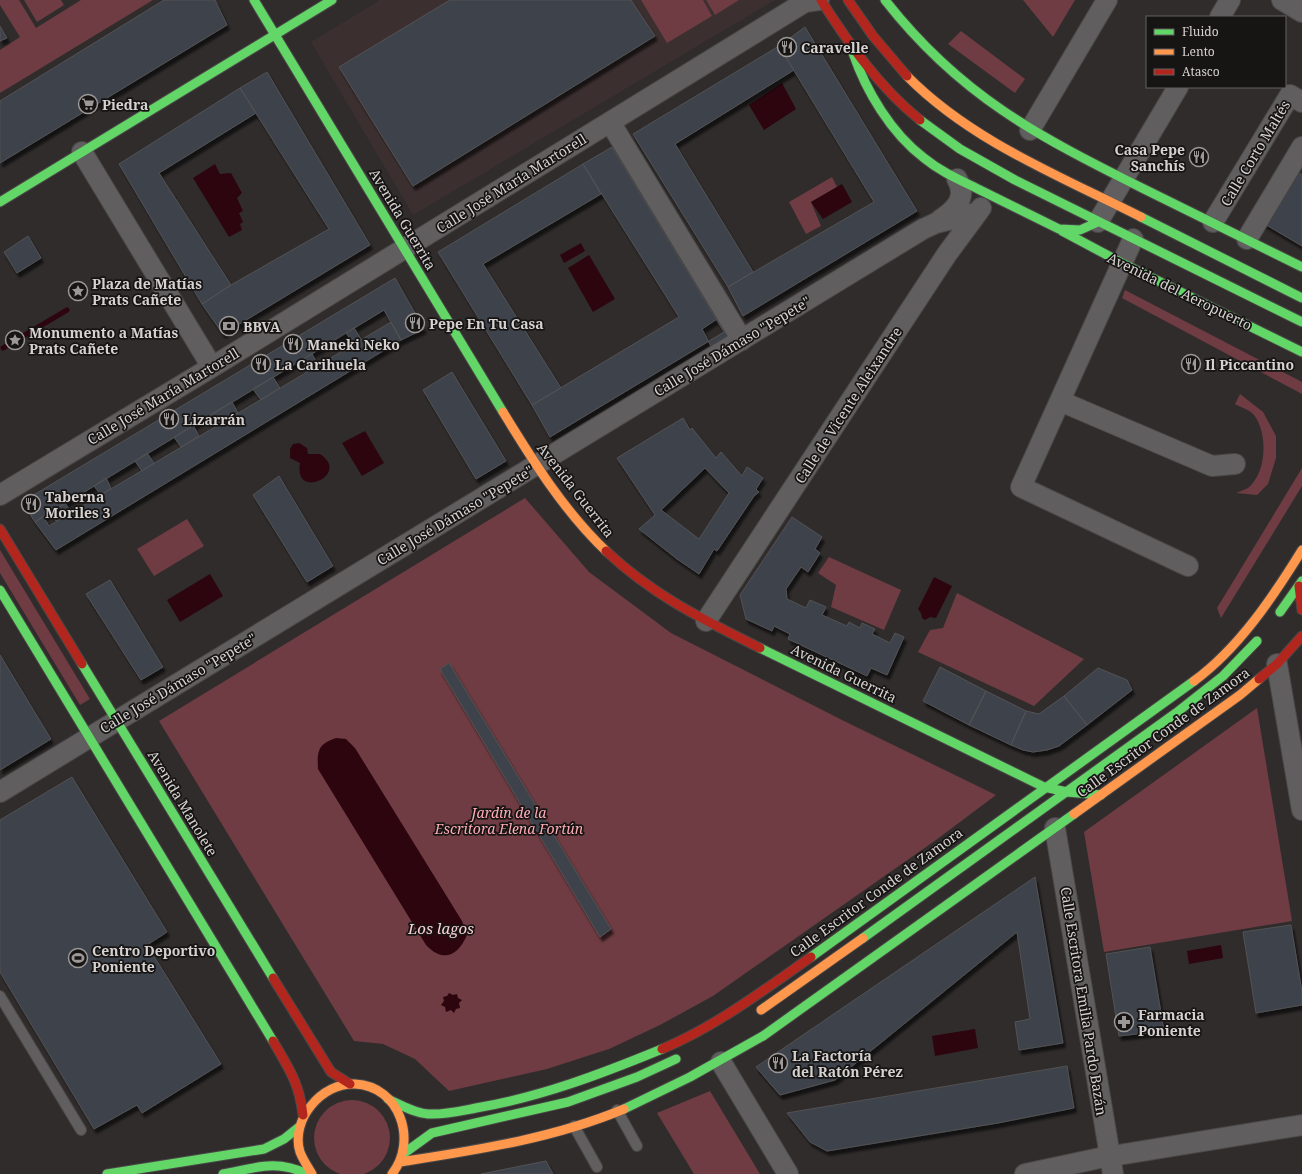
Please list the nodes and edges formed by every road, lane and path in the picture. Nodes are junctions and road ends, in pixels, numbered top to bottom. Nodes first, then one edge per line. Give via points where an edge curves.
1 (254, 0) edge
2 (332, 0) edge
3 (820, 0) edge
4 (848, 0) edge
5 (885, 0) edge
6 (1107, 0) edge
7 (1230, 0) edge
8 (1282, 0) edge
9 (1302, 12) edge
10 (1221, 16) edge
11 (275, 35) junction
12 (851, 48) junction
13 (1177, 88) edge
14 (1302, 102) edge
15 (610, 122) junction
16 (1030, 130) junction
17 (1302, 147) edge
18 (82, 152) junction
19 (1124, 178) junction
20 (957, 179) junction
21 (1000, 201) junction
22 (0, 202) edge
23 (1110, 202) junction
24 (976, 213) junction
25 (1098, 222) junction
26 (1213, 222) junction
27 (936, 223) junction
28 (1059, 229) junction
29 (1133, 239) junction
30 (1247, 239) junction
31 (405, 248) junction
32 (1122, 263) junction
33 (1302, 267) edge
34 (1302, 298) edge
35 (1302, 322) edge
36 (742, 340) junction
37 (1302, 352) edge
38 (212, 367) junction
39 (1060, 402) junction
40 (1235, 464) dead end
41 (536, 466) junction
42 (0, 495) edge
43 (0, 529) edge
44 (1302, 550) edge
45 (1188, 566) dead end
46 (1301, 583) edge
47 (0, 590) edge
48 (1302, 610) edge
49 (706, 621) junction
50 (1272, 622) dead end
51 (1262, 634) dead end
52 (1302, 636) edge
53 (1277, 664) junction
54 (117, 721) junction
55 (88, 738) junction
56 (1044, 787) junction
57 (0, 792) edge
58 (1067, 792) junction
59 (1101, 795) junction
60 (1302, 810) edge
61 (1055, 828) junction
62 (0, 996) edge
63 (755, 1014) dead end
64 (686, 1054) dead end
65 (721, 1062) junction
66 (350, 1084) junction
67 (388, 1099) junction
68 (617, 1110) junction
69 (303, 1115) junction
70 (299, 1126) junction
71 (574, 1126) junction
72 (1302, 1126) edge
73 (81, 1130) dead end
74 (637, 1146) dead end
75 (1112, 1165) edge
76 (397, 1167) edge
77 (597, 1167) dead end
78 (107, 1174) edge
79 (223, 1174) edge
80 (307, 1174) edge
81 (312, 1174) edge
82 (788, 1174) edge
83 (1025, 1174) edge

1 - 11 main road, Avenida Guerrita
2 - 11 main road
3 - 12 main road, Avenida del Aeropuerto
3 - 15 street, Calle José María Martorell via 805,2
4 - 23 main road via 891,57 948,112 1019,155
5 - 16 main road via 922,47 946,70
6 - 16 street
7 - 10 street
8 - 9 street
11 - 18 main road
11 - 31 main road, Avenida Guerrita
12 - 20 main road, Avenida del Aeropuerto via 861,76 901,136 932,166
12 - 25 main road, Avenida del Aeropuerto via 887,90 948,140 1037,192
13 - 19 street
14 - 26 street, Calle Corto Maltés via 1290,95
15 - 31 street, Calle José María Martorell
15 - 36 street
16 - 19 main road
17 - 30 street
18 - 22 main road
18 - 38 street
19 - 23 street
19 - 26 main road
20 - 21 main road, Avenida del Aeropuerto
20 - 27 street via 961,189 960,202
21 - 24 street, Calle de Vicente Aleixandre via 989,203
21 - 28 main road, Avenida del Aeropuerto
23 - 25 street
23 - 34 main road
24 - 27 street, Calle José Dámaso "Pepete"
24 - 49 street, Calle de Vicente Aleixandre
25 - 28 main road, Avenida del Aeropuerto via 1091,228 1082,230
25 - 29 main road, Avenida del Aeropuerto
26 - 30 main road
27 - 36 street, Calle José Dámaso "Pepete"
28 - 32 main road, Avenida del Aeropuerto
29 - 32 street
29 - 35 main road, Avenida del Aeropuerto
30 - 33 main road
31 - 38 street, Calle José María Martorell
31 - 41 main road, Avenida Guerrita
32 - 37 main road, Avenida del Aeropuerto
32 - 39 street
36 - 41 street, Calle José Dámaso "Pepete"
38 - 42 street, Calle José María Martorell
39 - 40 street via 1212,466
39 - 45 street via 1021,487
41 - 49 main road, Avenida Guerrita via 592,537 628,571 673,603
41 - 54 street, Calle José Dámaso "Pepete"
43 - 54 main road, Avenida Manolete
44 - 56 main road, Calle Escritor Conde de Zamora via 1264,610 1220,658 1177,694
46 - 48 main road
46 - 50 main road
47 - 55 main road
49 - 56 main road, Avenida Guerrita
51 - 58 main road, Calle Escritor Conde de Zamora via 1234,666 1211,687
52 - 53 main road, Calle Escritor Conde de Zamora
53 - 59 main road, Calle Escritor Conde de Zamora via 1240,695
53 - 60 street
54 - 55 street, Calle José Dámaso "Pepete"
54 - 66 main road, Avenida Manolete via 322,1058 331,1072
55 - 57 street, Calle José Dámaso "Pepete"
55 - 69 main road via 294,1075 300,1092
56 - 58 main road, Avenida Guerrita
56 - 67 main road, Calle Escritor Conde de Zamora via 770,985 718,1019 666,1047 632,1063 567,1086 477,1108 428,1114 416,1112
58 - 59 main road, Avenida Guerrita
58 - 63 main road, Calle Escritor Conde de Zamora
59 - 61 main road, Calle Escritor Conde de Zamora
61 - 65 main road, Calle Escritor Conde de Zamora via 763,1036
61 - 75 street, Calle Escritora Emilia Pardo Bazán
62 - 73 lane
64 - 76 main road via 638,1077 568,1102 432,1133
65 - 68 main road, Calle Escritor Conde de Zamora
65 - 82 street
66 - 67 main road via 377,1090
66 - 69 main road via 322,1093
67 - 76 main road via 398,1110 404,1124 406,1139
68 - 71 main road, Calle Escritor Conde de Zamora
68 - 74 lane
69 - 70 main road
70 - 78 main road via 284,1139 264,1148
70 - 81 main road via 300,1154
71 - 76 main road, Calle Escritor Conde de Zamora
71 - 77 lane
72 - 75 street
75 - 83 street
79 - 80 main road via 274,1165 292,1167

